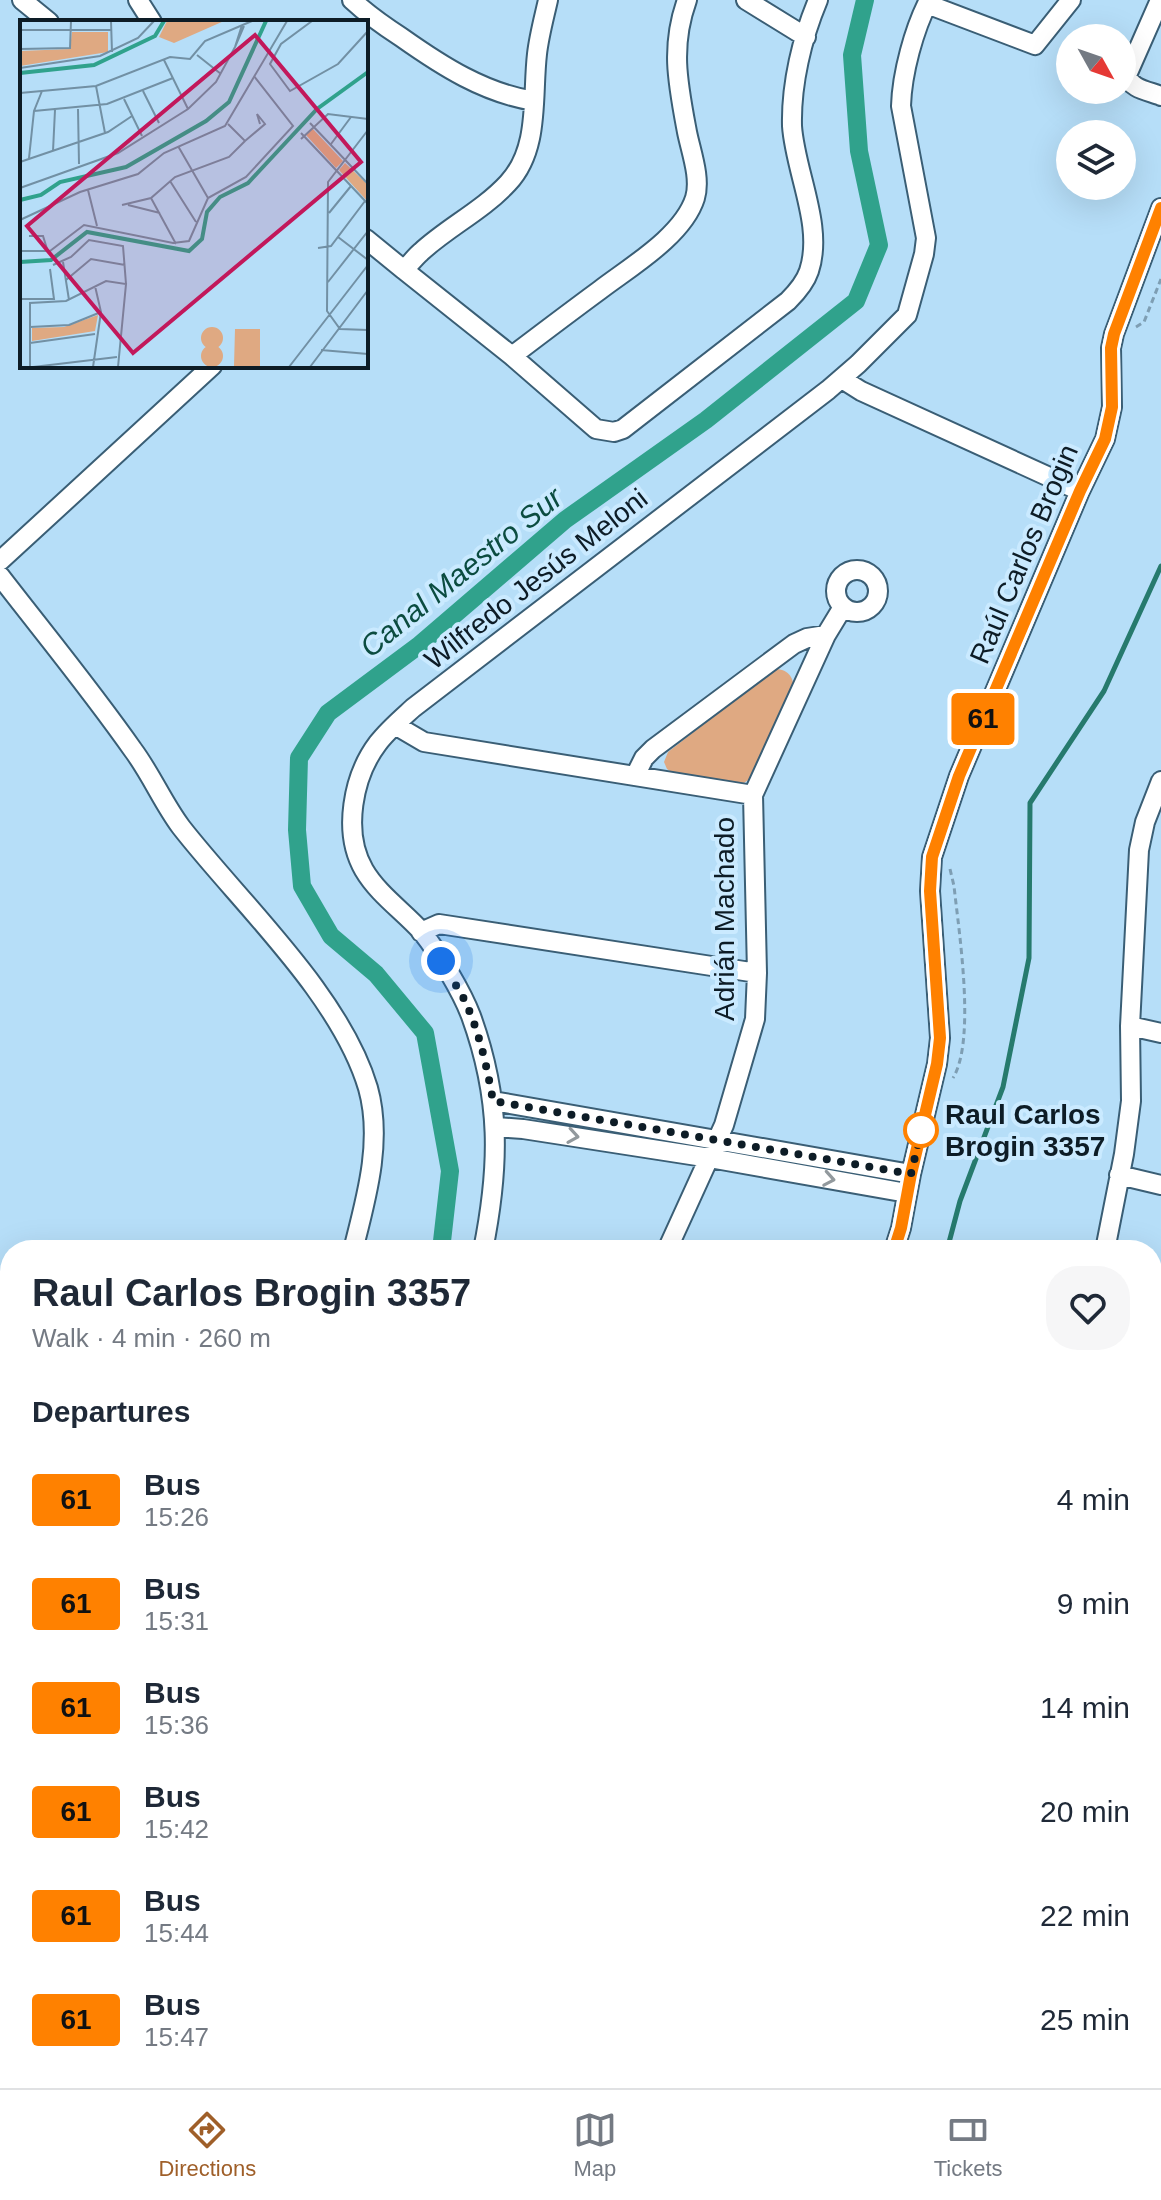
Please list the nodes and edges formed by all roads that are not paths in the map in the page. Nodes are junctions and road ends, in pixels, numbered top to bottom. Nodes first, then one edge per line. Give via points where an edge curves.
1 (22, 0) edge
2 (138, 0) edge
3 (548, 0) edge
4 (687, 0) edge
5 (746, 0) edge
6 (818, 0) edge
7 (1071, 0) edge
8 (1160, 0) edge
9 (928, 2) edge
10 (362, 4) edge
11 (47, 20) edge
12 (151, 20) edge
13 (806, 37) junction
14 (1161, 96) edge
15 (534, 101) junction
16 (1161, 208) edge
17 (368, 241) edge
18 (404, 270) junction
19 (512, 356) junction
20 (210, 368) edge
21 (842, 379) junction
22 (1080, 491) junction
23 (0, 561) edge
24 (0, 576) edge
25 (843, 607) dead end
26 (826, 635) junction
27 (395, 725) junction
28 (635, 776) junction
29 (1161, 781) edge
30 (753, 795) junction
31 (421, 932) junction
32 (757, 973) junction
33 (1130, 1026) junction
34 (1161, 1033) edge
35 (493, 1101) junction
36 (496, 1127) junction
37 (714, 1149) junction
38 (911, 1174) junction
39 (1119, 1175) junction
40 (1161, 1185) edge
41 (907, 1193) junction
42 (356, 1240) edge
43 (485, 1240) edge
44 (672, 1240) edge
45 (897, 1240) edge
46 (1107, 1240) edge

1 - 11 street
2 - 12 street
3 - 15 street
4 - 19 street via 675,59 695,198 660,245
5 - 13 street
6 - 13 street
7 - 9 street via 1035,45
8 - 14 street via 1127,75 1133,85
9 - 21 street, Wilfredo Jesús Meloni via 901,92 926,238 924,254 907,315
10 - 15 street via 431,59 498,92
13 - 19 street via 792,126 813,252 809,272 794,295 614,432 596,429
15 - 18 street via 529,145 510,181
16 - 22 street, Raúl Carlos Brogin via 1114,334 1109,425
17 - 18 street
18 - 19 street
20 - 23 street
21 - 22 street
21 - 27 street, Wilfredo Jesús Meloni
22 - 38 street, Raúl Carlos Brogin via 959,776 932,857 940,1038
24 - 42 street via 135,752 179,825 292,960 345,1037 369,1091 373,1119 368,1191
25 - 26 street, Adrián Machado
26 - 28 street via 794,644 666,739 644,758
26 - 30 street, Adrián Machado
27 - 28 street via 424,742
27 - 31 street, Wilfredo Jesús Meloni via 379,742 360,779 353,804 355,846 365,872
28 - 30 street
29 - 33 street via 1139,850
30 - 32 street, Adrián Machado
31 - 32 street via 439,924
31 - 35 street, Wilfredo Jesús Meloni via 471,1016
32 - 37 street, Adrián Machado via 753,1029
33 - 34 street
33 - 39 street via 1131,1101
35 - 36 street, Wilfredo Jesús Meloni
35 - 37 street
36 -> 37 street
36 - 43 street, Wilfredo Jesús Meloni via 495,1179
37 - 38 street
37 -> 41 street
37 - 44 street, Adrián Machado
38 - 41 street, Raúl Carlos Brogin
39 - 40 street
39 - 46 street
41 - 45 street, Raúl Carlos Brogin

